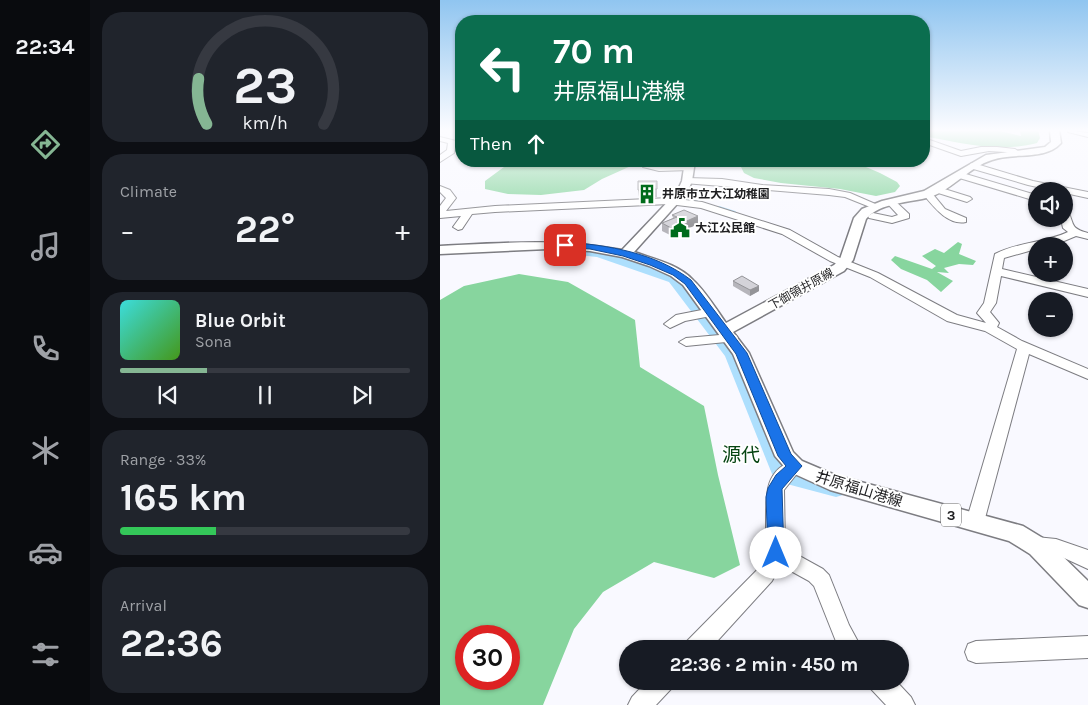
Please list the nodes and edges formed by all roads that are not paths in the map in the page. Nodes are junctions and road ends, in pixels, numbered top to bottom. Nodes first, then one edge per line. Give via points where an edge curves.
1 (963, 163) edge
2 (979, 163) edge
3 (689, 167) edge
4 (972, 167) junction
5 (959, 175) junction
6 (687, 181) junction
7 (440, 189) edge
8 (933, 192) junction
9 (1088, 194) edge
10 (1028, 196) edge
11 (967, 199) dead end
12 (675, 201) junction
13 (891, 202) junction
14 (875, 209) junction
15 (470, 212) junction
16 (440, 214) edge
17 (962, 220) dead end
18 (458, 227) dead end
19 (1068, 227) edge
20 (1075, 233) junction
21 (1088, 236) edge
22 (440, 250) edge
23 (625, 254) junction
24 (843, 264) junction
25 (996, 272) junction
26 (1088, 293) edge
27 (704, 314) junction
28 (670, 324) dead end
29 (991, 327) junction
30 (724, 336) junction
31 (686, 342) dead end
32 (1025, 348) junction
33 (1088, 374) edge
34 (795, 466) junction
35 (975, 522) junction
36 (1035, 545) junction
37 (776, 553) junction
38 (1088, 560) edge
39 (1088, 597) edge
40 (703, 640) edge
41 (846, 640) edge
42 (1088, 647) edge
43 (976, 652) dead end
44 (654, 690) edge
45 (888, 690) edge
46 (640, 705) edge
47 (903, 705) edge

1 - 4 street
2 - 4 main road, 下御領井原線
3 - 6 main road
4 - 5 main road, 下御領井原線
4 - 9 street
5 - 8 main road, 下御領井原線
5 - 10 street
6 - 12 main road
6 - 14 street via 829,192 848,196
7 - 16 street via 448,192 451,198
8 - 11 street
8 - 13 main road, 下御領井原線
8 - 17 street via 942,210
12 - 15 street
12 - 23 main road
12 - 24 street via 713,207 786,232
13 - 14 main road, 下御領井原線
13 - 14 street via 905,216 892,220
14 - 24 main road, 下御領井原線 via 863,214
15 - 16 street
15 - 18 street
19 - 20 street
20 - 21 street
20 - 25 street via 1057,241 1003,254 998,259
22 - 23 main road via 565,245
23 - 27 main road via 654,263 688,282
24 - 29 street via 874,275 952,318
24 - 30 main road, 下御領井原線
25 - 26 street
25 - 29 street via 990,303 983,313 993,322
27 - 28 street via 681,318
27 - 30 main road
29 - 32 street via 1004,338
30 - 31 street
30 - 34 main road via 746,362 785,456
32 - 33 street
32 - 35 street
34 - 35 main road, 井原福山港線 / 3 via 830,482
34 - 37 street via 775,488
35 - 36 main road, 井原福山港線 / 3 via 1015,533
36 - 38 street via 1055,547
36 - 39 main road, 井原福山港線 / 3
37 - 40 street via 765,574
37 - 41 street via 822,581
42 - 43 street
44 - 46 street
45 - 47 street

